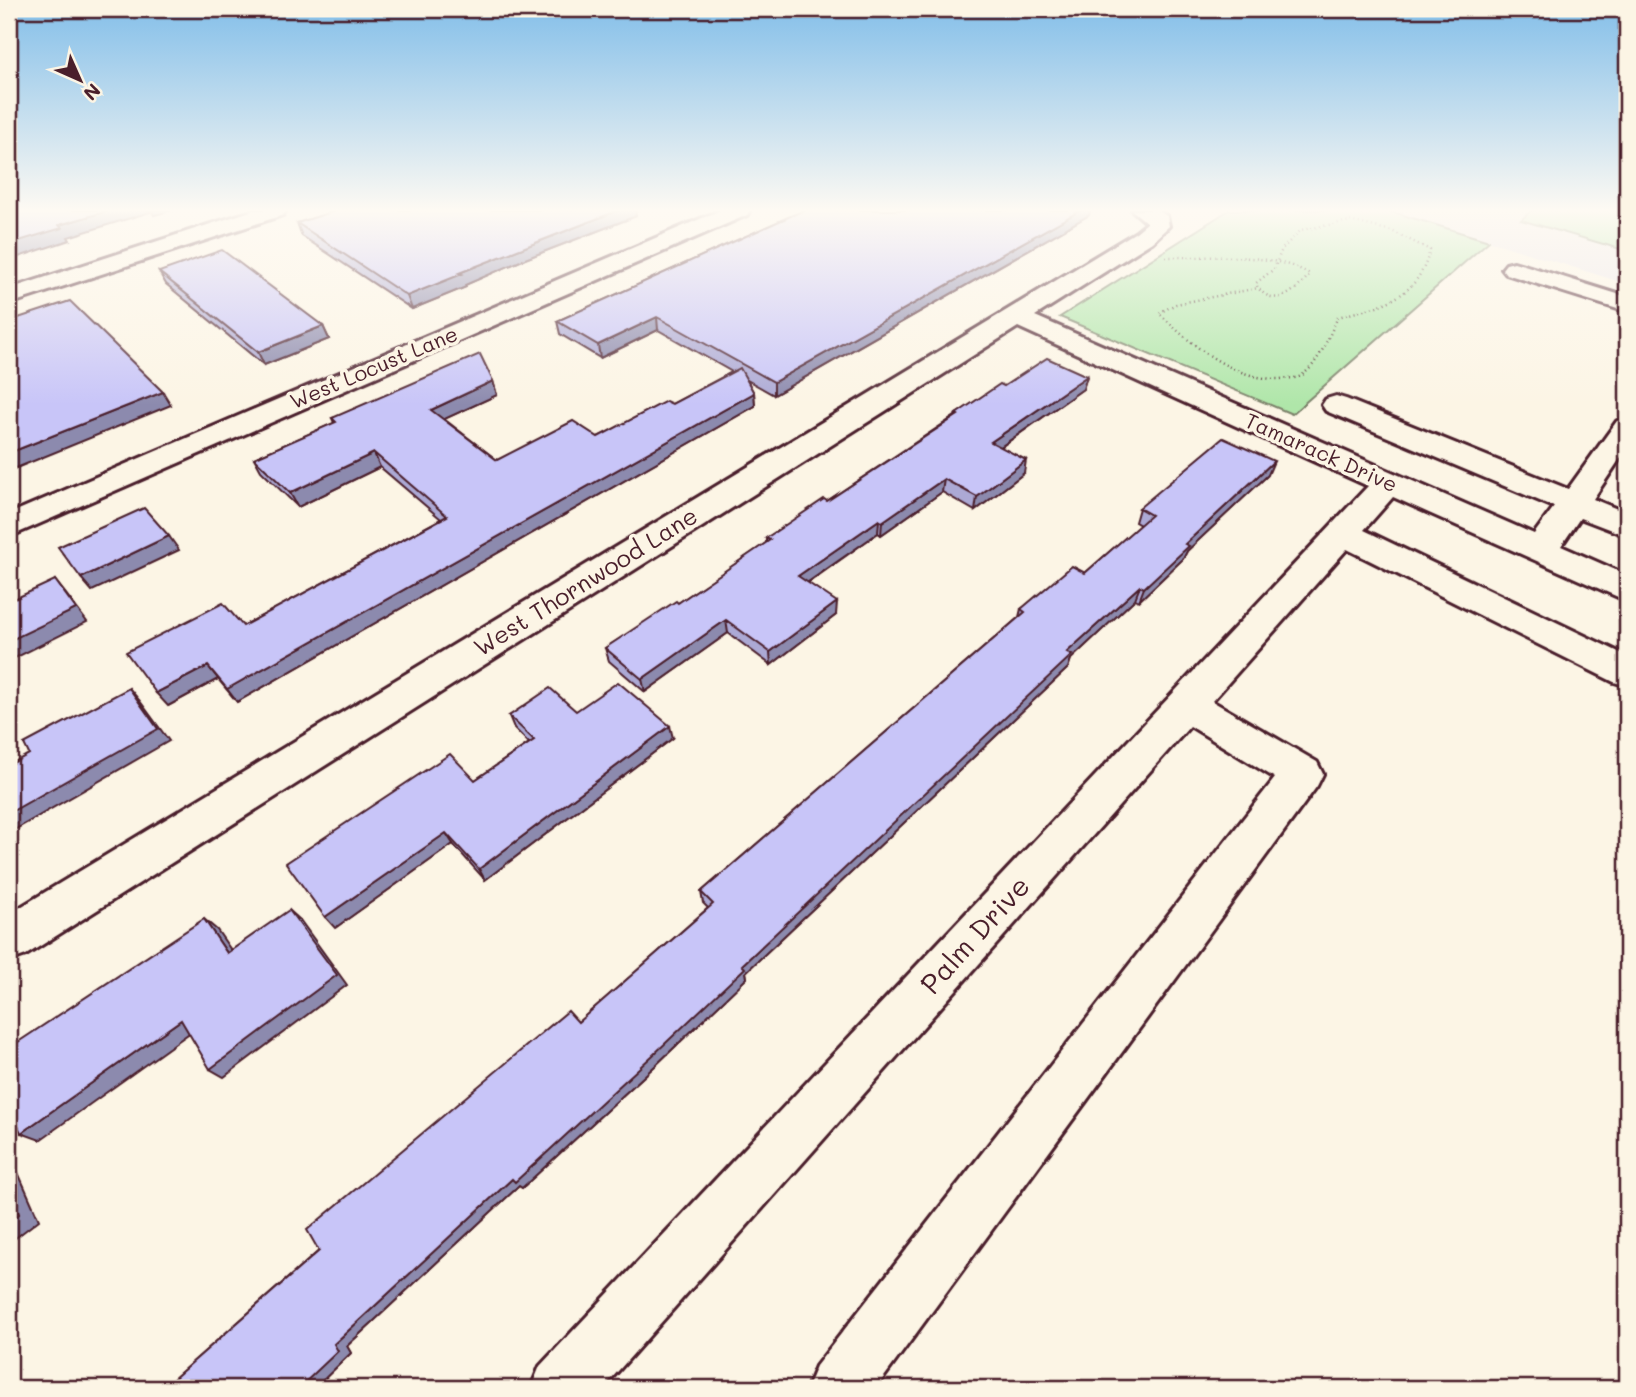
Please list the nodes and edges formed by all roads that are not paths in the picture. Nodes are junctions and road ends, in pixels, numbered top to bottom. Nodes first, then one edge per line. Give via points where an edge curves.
1 (75, 275) edge
2 (587, 275) edge
3 (1082, 275) edge
4 (1533, 275) edge
5 (9, 297) edge
6 (1627, 305) edge
7 (1015, 316) junction
8 (1336, 404) dead end
9 (1627, 427) edge
10 (1388, 483) junction
11 (1574, 503) junction
12 (1627, 525) edge
13 (9, 526) edge
14 (1342, 533) junction
15 (1541, 551) junction
16 (1627, 589) edge
17 (1627, 672) edge
18 (1186, 704) junction
19 (9, 939) edge
20 (562, 1388) edge
21 (838, 1388) edge

1 - 5 street
2 - 13 street, West Locust Lane
3 - 7 street, West Thornwood Lane
4 - 6 street
7 - 10 street, Tamarack Drive
7 - 19 street, West Thornwood Lane
8 - 11 street
9 - 11 street
10 - 14 street, Palm Drive
10 - 15 street, Tamarack Drive
11 - 12 street
11 - 15 street
14 - 17 street
14 - 18 street, Palm Drive
15 - 16 street, Tamarack Drive
18 - 20 street, Palm Drive
18 - 21 street via 1302,774

